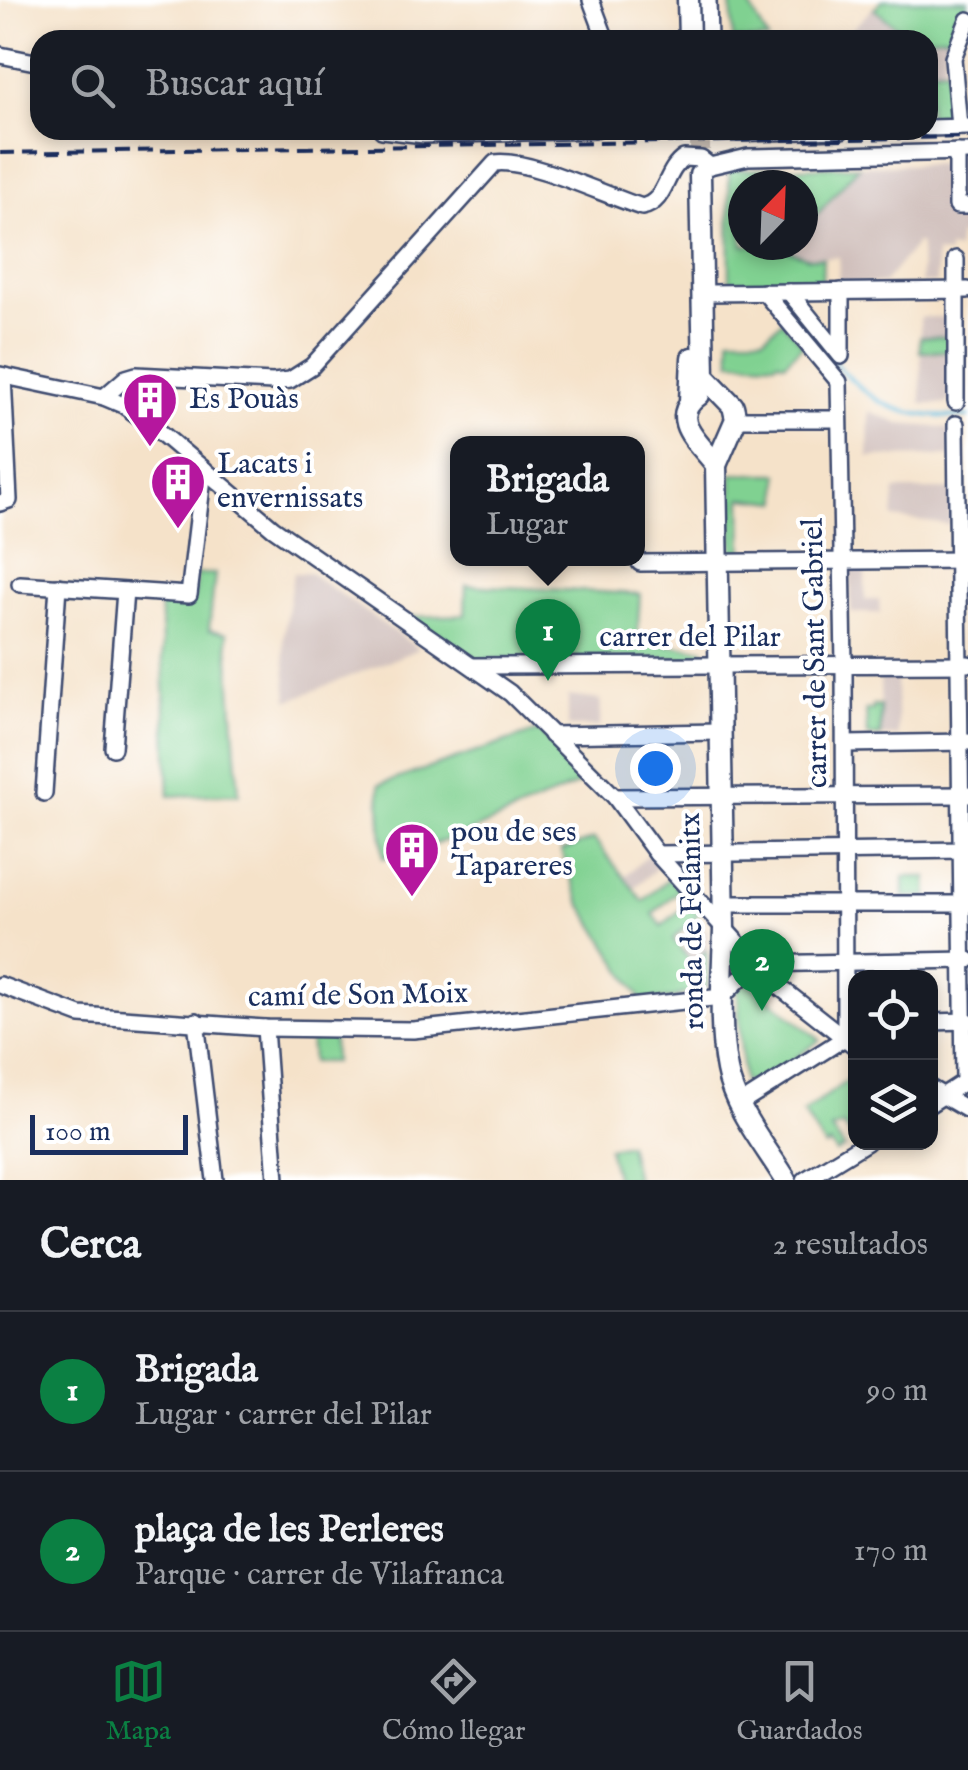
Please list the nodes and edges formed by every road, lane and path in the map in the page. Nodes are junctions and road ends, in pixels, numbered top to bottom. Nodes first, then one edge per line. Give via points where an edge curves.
1 (591, 0) edge
2 (680, 0) edge
3 (688, 0) edge
4 (699, 0) edge
5 (708, 0) edge
6 (968, 20) edge
7 (602, 30) edge
8 (684, 30) edge
9 (686, 30) edge
10 (699, 30) edge
11 (709, 30) edge
12 (0, 55) edge
13 (30, 61) edge
14 (963, 127) edge
15 (938, 128) edge
16 (963, 152) edge
17 (701, 172) junction
18 (963, 206) edge
19 (956, 259) dead end
20 (962, 290) edge
21 (841, 291) junction
22 (710, 292) junction
23 (764, 292) junction
24 (789, 292) junction
25 (962, 343) edge
26 (2, 375) edge
27 (716, 390) junction
28 (104, 397) junction
29 (690, 401) junction
30 (956, 402) dead end
31 (839, 419) junction
32 (956, 424) dead end
33 (732, 429) junction
34 (700, 443) junction
35 (716, 465) junction
36 (204, 469) junction
37 (962, 487) edge
38 (0, 503) edge
39 (964, 560) edge
40 (842, 561) junction
41 (718, 562) junction
42 (645, 563) edge
43 (20, 584) dead end
44 (58, 586) junction
45 (125, 591) junction
46 (844, 664) junction
47 (720, 665) junction
48 (964, 665) edge
49 (473, 666) junction
50 (719, 732) junction
51 (551, 735) junction
52 (964, 742) edge
53 (845, 744) junction
54 (113, 748) dead end
55 (44, 793) dead end
56 (965, 795) edge
57 (720, 796) junction
58 (845, 796) junction
59 (615, 797) junction
60 (965, 850) edge
61 (845, 851) junction
62 (722, 852) junction
63 (658, 854) junction
64 (845, 903) junction
65 (723, 904) junction
66 (965, 904) edge
67 (724, 930) junction
68 (966, 960) edge
69 (845, 961) junction
70 (755, 964) junction
71 (0, 984) edge
72 (722, 996) junction
73 (848, 1004) edge
74 (196, 1021) junction
75 (966, 1021) edge
76 (938, 1022) edge
77 (265, 1028) junction
78 (848, 1032) edge
79 (848, 1034) edge
80 (966, 1082) edge
81 (938, 1095) edge
82 (938, 1097) edge
83 (740, 1104) junction
84 (968, 1110) edge
85 (854, 1150) edge
86 (215, 1180) edge
87 (276, 1180) edge
88 (786, 1180) edge
89 (805, 1180) edge

1 - 7 street
2 - 8 street
3 - 9 main road
4 - 10 main road
5 - 11 street
6 - 14 street via 953,58
12 - 13 street
14 - 15 street
16 - 17 street via 748,157
16 - 18 street
17 - 22 street
17 - 27 main road via 702,363
17 - 28 street via 700,159 684,158 660,196 642,207 534,169 495,163 312,366 290,380 136,375
17 - 29 main road
19 - 20 street
20 - 21 street
20 - 25 street
21 - 24 street
21 - 24 street via 841,356
22 - 23 street
22 - 27 street
23 - 24 street
23 - 31 street, carrer de Sant Gabriel via 839,382
25 - 30 street
26 - 28 street
26 - 38 street via 10,500
27 - 29 main road
27 - 33 main road via 733,406
28 - 36 street via 124,405
29 - 34 main road via 684,424
31 - 33 street
31 - 40 street, carrer de Sant Gabriel
32 - 37 street
33 - 34 main road via 716,444
33 - 35 main road
34 - 35 main road
35 - 41 main road, ronda de Felanitx
36 - 45 street via 189,595
36 - 49 street via 289,540
37 - 39 street
39 - 40 street
39 - 48 street
40 - 41 street
40 - 46 street, carrer de Sant Gabriel
41 - 42 street
41 - 47 main road, ronda de Felanitx
43 - 44 street
44 - 45 street
44 - 55 street
45 - 54 street
46 - 47 street, carrer del Pilar
46 - 48 street, carrer del Pilar
46 - 53 street, carrer de Sant Gabriel
47 - 49 street, carrer del Pilar
47 - 50 main road, ronda de Felanitx
48 - 52 street
49 - 51 street
50 - 51 street
50 - 57 main road, ronda de Felanitx
51 - 59 street
52 - 53 street
52 - 56 street
53 - 58 street, carrer de Sant Gabriel
56 - 58 street
56 - 60 street
57 - 58 street
57 - 59 street
57 - 62 main road, ronda de Felanitx
58 - 61 street, carrer de Sant Gabriel
59 - 63 street
60 - 61 street
60 - 66 street
61 - 62 street
61 - 64 street, carrer de Sant Gabriel
62 - 63 street
62 - 65 main road, ronda de Felanitx
63 - 67 street
64 - 65 street
64 - 66 street
64 - 69 street, carrer de Sant Gabriel
65 - 67 main road, ronda de Felanitx
66 - 68 street
67 - 70 street
67 - 72 main road, ronda de Felanitx
68 - 69 street
68 - 75 street
69 - 70 street
69 - 73 street, carrer de Sant Gabriel
70 - 72 street
70 - 78 street
71 - 74 street, camí de Son Moix via 80,1015
72 - 77 street, camí de Son Moix via 413,1030
72 - 83 main road, ronda de Felanitx via 727,1072
74 - 77 street, camí de Son Moix
74 - 86 street
75 - 76 street
75 - 80 street
77 - 87 street
79 - 83 street
80 - 81 street
82 - 84 street
83 - 88 main road, ronda de Felanitx
85 - 89 street

